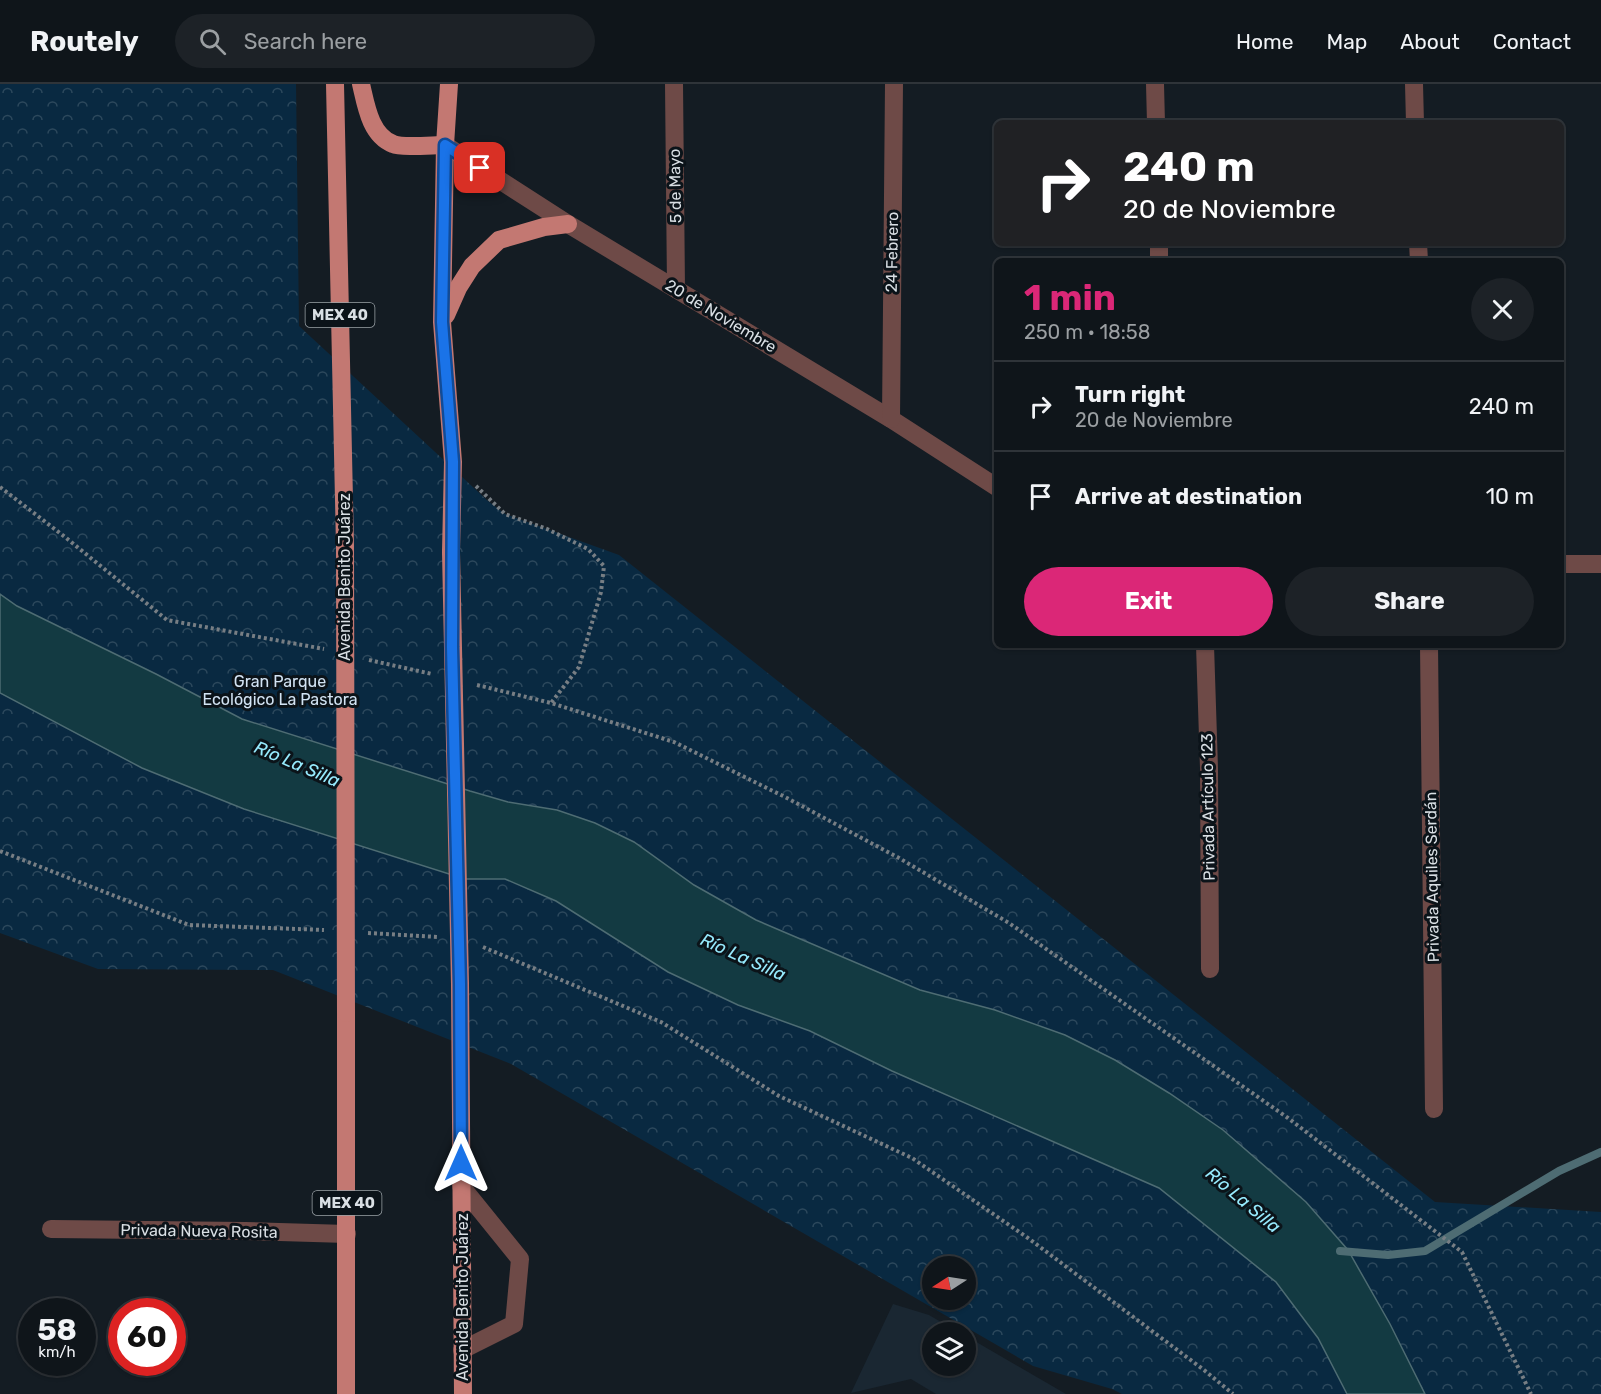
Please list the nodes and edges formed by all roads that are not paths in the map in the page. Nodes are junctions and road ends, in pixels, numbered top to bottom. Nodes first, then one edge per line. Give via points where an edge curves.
1 (335, 84) edge
2 (361, 84) edge
3 (449, 84) edge
4 (674, 84) edge
5 (894, 84) edge
6 (1155, 84) edge
7 (1414, 84) edge
8 (1156, 120) edge
9 (1415, 120) edge
10 (445, 145) junction
11 (568, 224) junction
12 (676, 289) junction
13 (442, 322) junction
14 (891, 419) junction
15 (994, 485) edge
16 (1564, 564) edge
17 (1601, 564) edge
18 (1205, 648) edge
19 (1429, 648) edge
20 (1210, 969) dead end
21 (1434, 1109) dead end
22 (461, 1186) junction
23 (51, 1228) dead end
24 (347, 1234) junction
25 (462, 1350) junction
26 (346, 1394) edge
27 (463, 1394) edge

1 - 24 main road, Avenida Benito Juárez / MEX 40, bridge via 345,546
2 - 10 main road via 373,124 381,136 394,145
3 - 10 main road, Avenida Benito Juárez
4 - 12 street, 5 de Mayo
5 - 14 street, 24 Febrero
6 - 8 street
7 - 9 street
10 - 11 street, 20 de Noviembre
10 - 13 main road, Avenida Benito Juárez
11 - 12 street, 20 de Noviembre
11 - 13 main road via 499,240 472,266
12 - 14 street, 20 de Noviembre
13 - 22 main road, Avenida Benito Juárez, bridge via 453,462
14 - 15 street, 20 de Noviembre
16 - 17 street
18 - 20 street, Privada Artículo 123
19 - 21 street, Privada Aquiles Serdán
22 - 25 main road, Avenida Benito Juárez
22 - 25 street via 520,1259 514,1324
23 - 24 street, Privada Nueva Rosita
24 - 26 main road, Avenida Benito Juárez / MEX 40
25 - 27 main road, Avenida Benito Juárez

